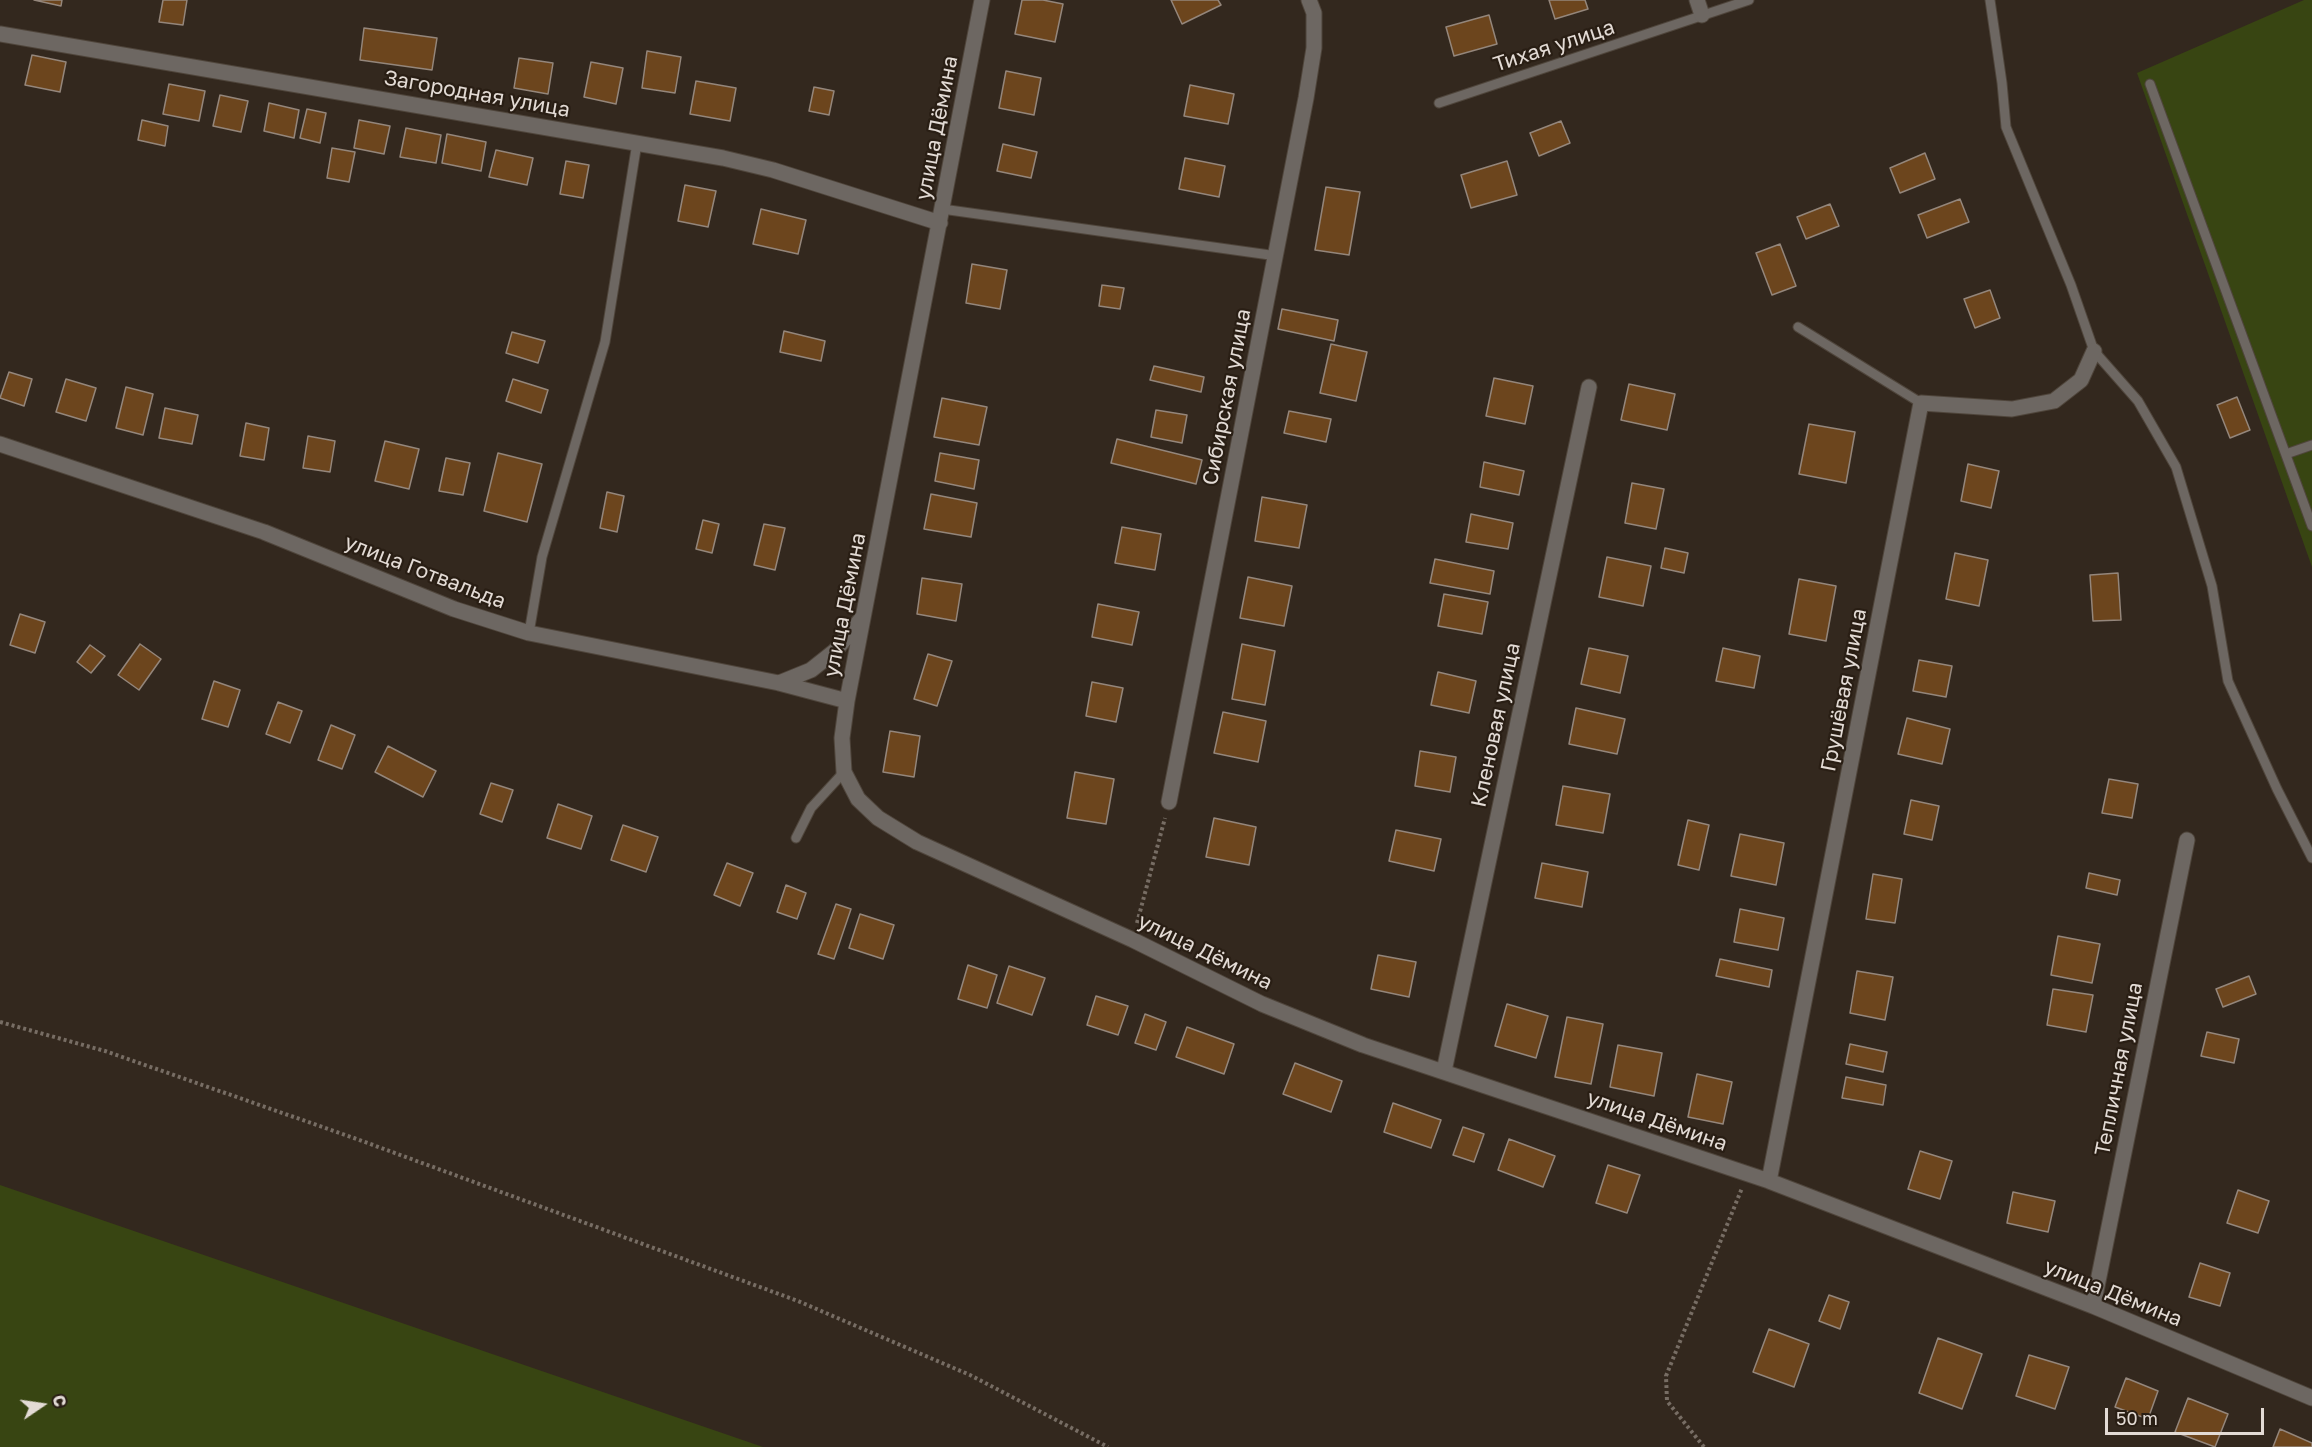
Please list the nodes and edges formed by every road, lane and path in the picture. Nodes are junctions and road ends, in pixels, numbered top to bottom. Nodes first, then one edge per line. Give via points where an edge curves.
1 (982, 0) edge
2 (1309, 0) edge
3 (1697, 0) edge
4 (1749, 0) edge
5 (1990, 0) edge
6 (1702, 15) junction
7 (0, 34) edge
8 (2150, 84) dead end
9 (1438, 103) dead end
10 (636, 143) junction
11 (941, 216) junction
12 (1277, 256) junction
13 (1798, 327) dead end
14 (2094, 351) junction
15 (1589, 387) dead end
16 (1921, 403) junction
17 (0, 444) edge
18 (2312, 445) edge
19 (2286, 454) junction
20 (2312, 526) edge
21 (864, 616) junction
22 (529, 633) junction
23 (779, 683) junction
24 (847, 701) junction
25 (844, 772) junction
26 (1169, 802) joint
27 (796, 838) dead end
28 (2187, 840) dead end
29 (2312, 858) edge
30 (1133, 940) junction
31 (0, 1022) edge
32 (1444, 1071) junction
33 (1748, 1173) junction
34 (1769, 1181) junction
35 (2092, 1306) junction
36 (2312, 1398) edge
37 (1108, 1447) edge
38 (1704, 1447) edge

1 - 11 street, улица Дёмина
2 - 12 street, Сибирская улица via 1314,13 1314,48
3 - 6 street
4 - 6 lane, Тихая улица
5 - 14 lane via 2006,127
6 - 9 lane, Тихая улица
7 - 10 street, Загородная улица
8 - 19 lane
10 - 11 street, Загородная улица via 723,158
10 - 22 lane via 605,342 542,557
11 - 12 lane
11 - 21 street, улица Дёмина
12 - 26 street, Сибирская улица
13 - 16 lane
14 - 16 street via 2081,380 2054,401 2012,409
14 - 29 lane via 2138,401 2176,467 2212,586 2229,681
15 - 32 street, Кленовая улица
16 - 34 street, Грушёвая улица
17 - 22 street, улица Готвальда via 264,532 453,609
18 - 19 lane
19 - 20 lane
21 - 23 street via 835,651 811,670
21 - 24 street, улица Дёмина
22 - 23 street, улица Готвальда
23 - 24 street, улица Готвальда
24 - 25 street, улица Дёмина via 842,738
25 - 27 lane via 811,808
25 - 30 street, улица Дёмина via 858,800 878,818 917,842
26 - 30 path
28 - 35 street, Тепличная улица
30 - 32 street, улица Дёмина via 1262,1004
31 - 37 path via 116,1054 798,1301 970,1375
32 - 33 street, улица Дёмина
33 - 34 street, улица Дёмина
33 - 38 path via 1666,1376 1667,1401
34 - 35 street, улица Дёмина
35 - 36 street, улица Дёмина

